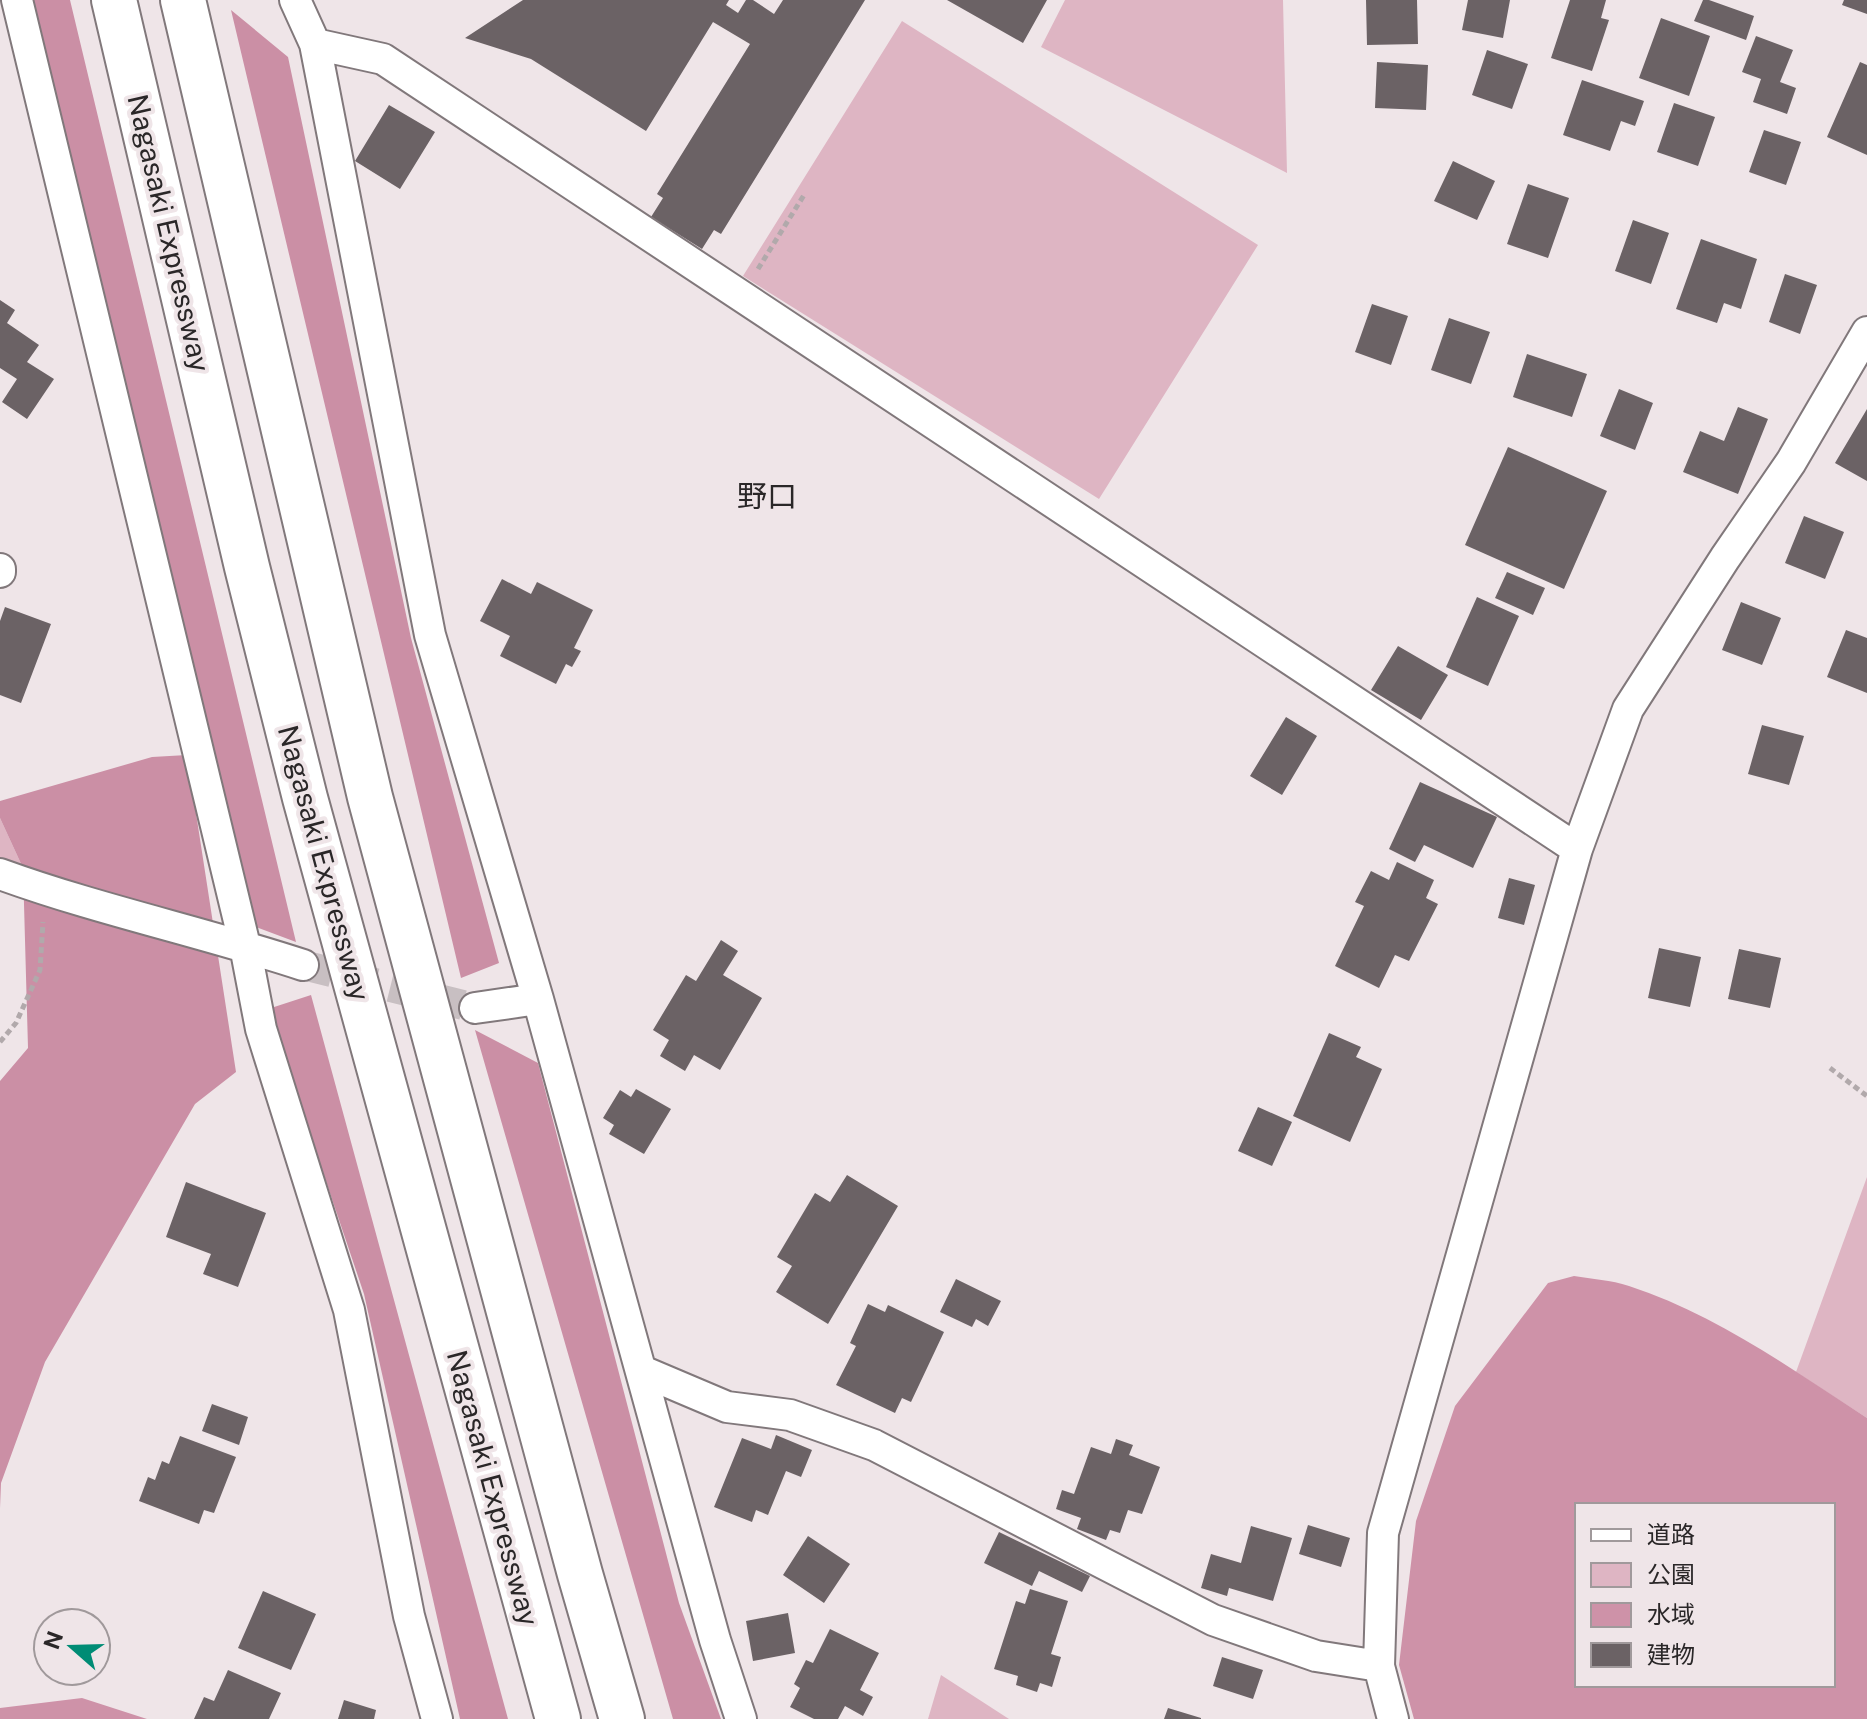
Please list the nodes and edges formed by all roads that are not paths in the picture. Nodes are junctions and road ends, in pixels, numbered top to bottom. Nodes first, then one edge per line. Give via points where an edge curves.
1 (17, 0) edge
2 (114, 0) edge
3 (183, 0) edge
4 (295, 0) edge
5 (315, 44) junction
6 (1867, 332) edge
7 (1577, 849) junction
8 (0, 874) edge
9 (245, 946) junction
10 (303, 965) tunnel mouth
11 (538, 999) junction
12 (475, 1008) tunnel mouth
13 (642, 1371) junction
14 (1379, 1666) junction
15 (437, 1719) edge
16 (558, 1719) edge
17 (622, 1719) edge
18 (741, 1719) edge
19 (1393, 1719) edge

1 - 9 street
2 - 16 highway, Nagasaki Expressway via 305,798
3 - 17 highway via 370,797
4 - 5 street
5 - 7 street via 383,59
5 - 11 street via 430,635
6 - 7 street via 1791,462 1628,709
7 - 14 street via 1383,1533
8 - 9 street
9 - 10 street
9 - 15 street via 261,1029 349,1310 409,1616
11 - 12 street
11 - 13 street
13 - 14 street via 727,1407 790,1415 874,1445 1213,1620 1316,1656
13 - 18 street
14 - 19 street

